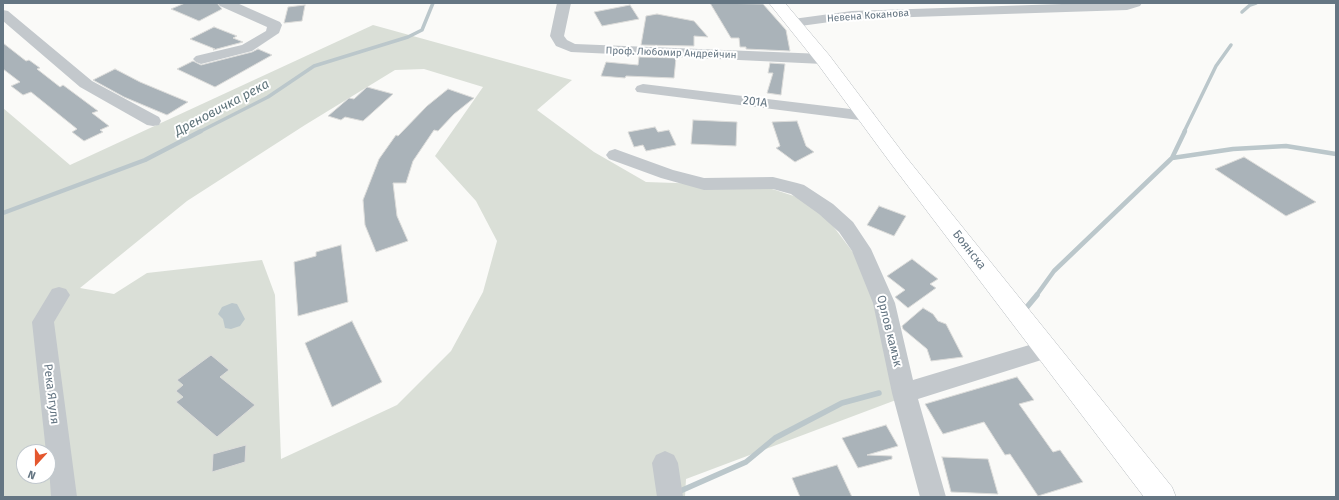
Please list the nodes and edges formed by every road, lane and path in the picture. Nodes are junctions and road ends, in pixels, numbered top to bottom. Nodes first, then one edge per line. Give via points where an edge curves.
1 (225, 3) edge
2 (564, 3) edge
3 (777, 3) edge
4 (1135, 3) edge
5 (3, 14) edge
6 (792, 23) junction
7 (200, 59) dead end
8 (823, 59) junction
9 (643, 89) dead end
10 (867, 116) junction
11 (153, 121) dead end
12 (615, 155) dead end
13 (59, 295) dead end
14 (1046, 348) junction
15 (904, 393) junction
16 (666, 464) dead end
17 (64, 497) edge
18 (670, 497) edge
19 (933, 497) edge
20 (1162, 497) edge

1 - 7 street via 275,24 272,33 247,48
2 - 8 street, Проф. Любомир Андрейчин via 557,36 561,43 571,48
3 - 6 main road, Боянска
4 - 6 street, Невена Коканова via 1127,6 852,15
5 - 11 street via 86,84
6 - 8 main road, Боянска
8 - 10 main road, Боянска
9 - 10 street, 201А
10 - 14 main road, Боянска
12 - 15 street, Орлов камък via 704,184 773,183 791,187 826,209 846,227 861,249 873,274 884,303
13 - 17 street, Река Ягуля via 43,322
14 - 15 street
14 - 20 main road, Боянска
15 - 19 street, Орлов камък
16 - 18 street

